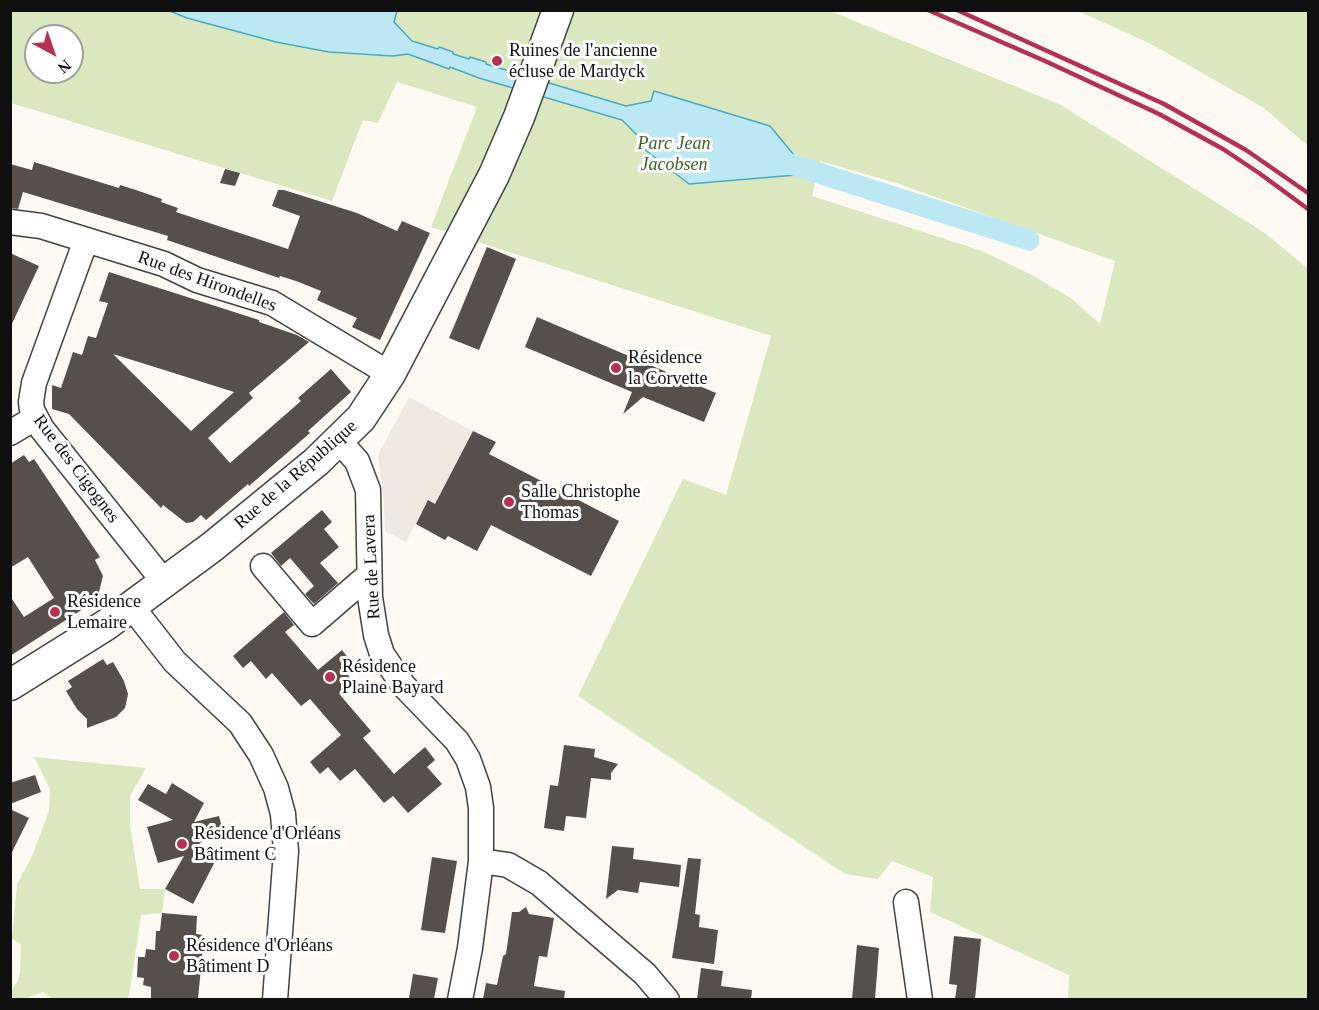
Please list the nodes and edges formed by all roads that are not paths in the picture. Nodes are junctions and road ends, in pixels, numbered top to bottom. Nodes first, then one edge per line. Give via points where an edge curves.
1 (558, 10) edge
2 (10, 222) edge
3 (86, 240) junction
4 (390, 374) junction
5 (35, 418) junction
6 (10, 433) edge
7 (339, 441) junction
8 (262, 566) dead end
9 (369, 575) junction
10 (165, 583) junction
11 (132, 607) junction
12 (10, 685) edge
13 (481, 861) junction
14 (906, 902) dead end
15 (275, 999) edge
16 (460, 999) edge
17 (667, 999) edge
18 (920, 999) edge

1 - 4 street, Rue de la République via 494,174
2 - 3 street, Rue des Hirondelles via 41,226
3 - 4 street, Rue des Hirondelles via 272,303
3 - 5 street, Rue des Cigognes via 34,383 31,402
4 - 7 street, Rue de la République
5 - 6 street
5 - 10 street, Rue des Cigognes
7 - 9 street, Rue de Lavera via 357,461 368,490
7 - 10 street, Rue de la République
8 - 9 street via 312,624
9 - 13 street, Rue de Lavera via 376,635 388,665 451,733 473,769 482,808
10 - 11 street, Rue de la République
11 - 12 street, Rue de la République
11 - 15 street via 182,670 240,723 276,788 286,851
13 - 16 street, Rue de Lavera via 471,948
13 - 17 street via 508,865 539,883 649,978
14 - 18 street

